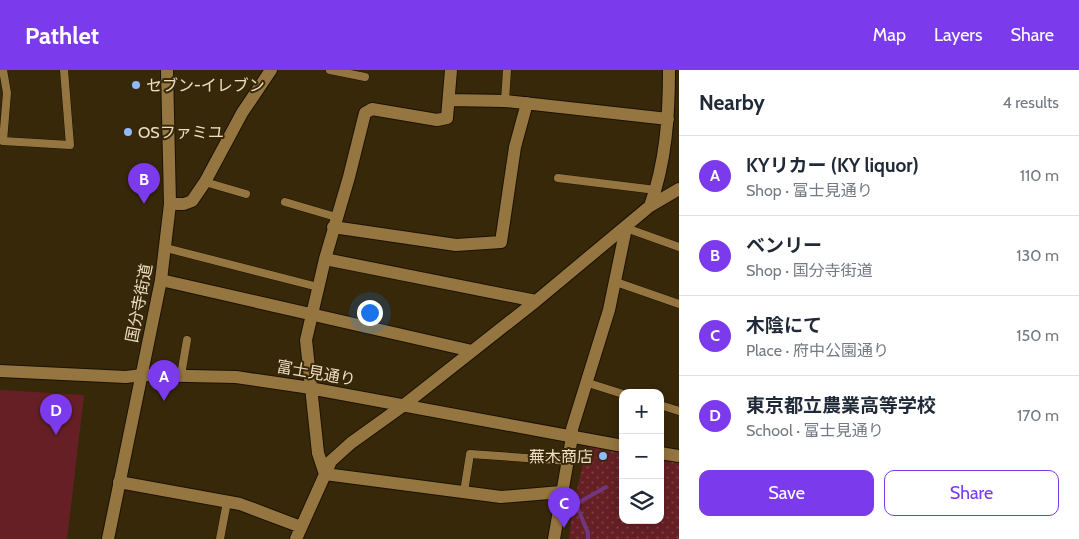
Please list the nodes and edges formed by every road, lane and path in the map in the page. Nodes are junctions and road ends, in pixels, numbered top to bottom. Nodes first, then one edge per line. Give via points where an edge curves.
1 (3, 70) edge
2 (64, 70) edge
3 (167, 70) edge
4 (271, 70) edge
5 (330, 70) edge
6 (451, 70) edge
7 (507, 70) edge
8 (669, 70) edge
9 (365, 77) dead end
10 (449, 100) junction
11 (505, 101) junction
12 (527, 103) junction
13 (668, 120) junction
14 (558, 178) dead end
15 (205, 182) junction
16 (679, 189) edge
17 (656, 190) junction
18 (246, 194) dead end
19 (285, 202) dead end
20 (170, 204) junction
21 (650, 206) junction
22 (335, 222) junction
23 (626, 228) junction
24 (679, 247) edge
25 (166, 248) junction
26 (324, 259) junction
27 (162, 280) junction
28 (613, 281) junction
29 (318, 287) junction
30 (536, 301) junction
31 (679, 304) edge
32 (312, 316) junction
33 (188, 340) dead end
34 (472, 351) junction
35 (0, 372) edge
36 (142, 375) junction
37 (180, 375) junction
38 (585, 382) junction
39 (312, 388) junction
40 (619, 393) edge
41 (404, 405) junction
42 (664, 406) edge
43 (679, 411) edge
44 (572, 437) junction
45 (619, 445) edge
46 (664, 454) edge
47 (679, 456) edge
48 (569, 461) junction
49 (325, 474) junction
50 (119, 482) junction
51 (464, 492) junction
52 (561, 492) junction
53 (227, 502) junction
54 (299, 533) edge
55 (108, 539) edge
56 (220, 539) edge
57 (554, 539) edge

1 - 2 lane via 7,94 3,141 70,145
3 - 20 street, 国分寺街道
4 - 15 street via 242,113
5 - 9 lane
6 - 10 street
7 - 11 lane
8 - 13 street
10 - 11 street
10 - 22 street via 448,118 437,120 372,109 365,113
11 - 12 street
12 - 13 street
12 - 22 street via 515,147 501,242 456,245
13 - 17 street
14 - 17 lane
15 - 18 lane
15 - 20 street via 192,200 184,204
16 - 21 street
17 - 21 street
19 - 22 lane
20 - 25 street, 国分寺街道
21 - 23 street
22 - 26 street
23 - 24 lane
23 - 28 street
23 - 30 street
25 - 27 street, 国分寺街道
25 - 29 lane
26 - 29 street
26 - 30 street
27 - 32 street
27 - 36 street, 国分寺街道
28 - 31 lane
28 - 38 street via 609,310
29 - 32 street
30 - 34 street
32 - 34 street
32 - 39 street via 306,340
33 - 37 lane
34 - 41 street
35 - 36 street, 富士見通り
36 - 37 street, 富士見通り
36 - 50 street, 国分寺街道
37 - 39 street, 富士見通り via 236,377
38 - 40 lane
38 - 44 street
39 - 41 street, 富士見通り
39 - 49 street via 318,453
41 - 44 street, 富士見通り
41 - 49 street via 355,440 331,461
42 - 43 lane
44 - 45 street, 富士見通り
44 - 48 street
46 - 47 street
48 - 51 lane via 470,454
48 - 52 street
49 - 51 street
49 - 54 street
50 - 53 street
50 - 55 street, 国分寺街道
51 - 52 street via 520,497
52 - 57 street
53 - 54 street
53 - 56 lane

